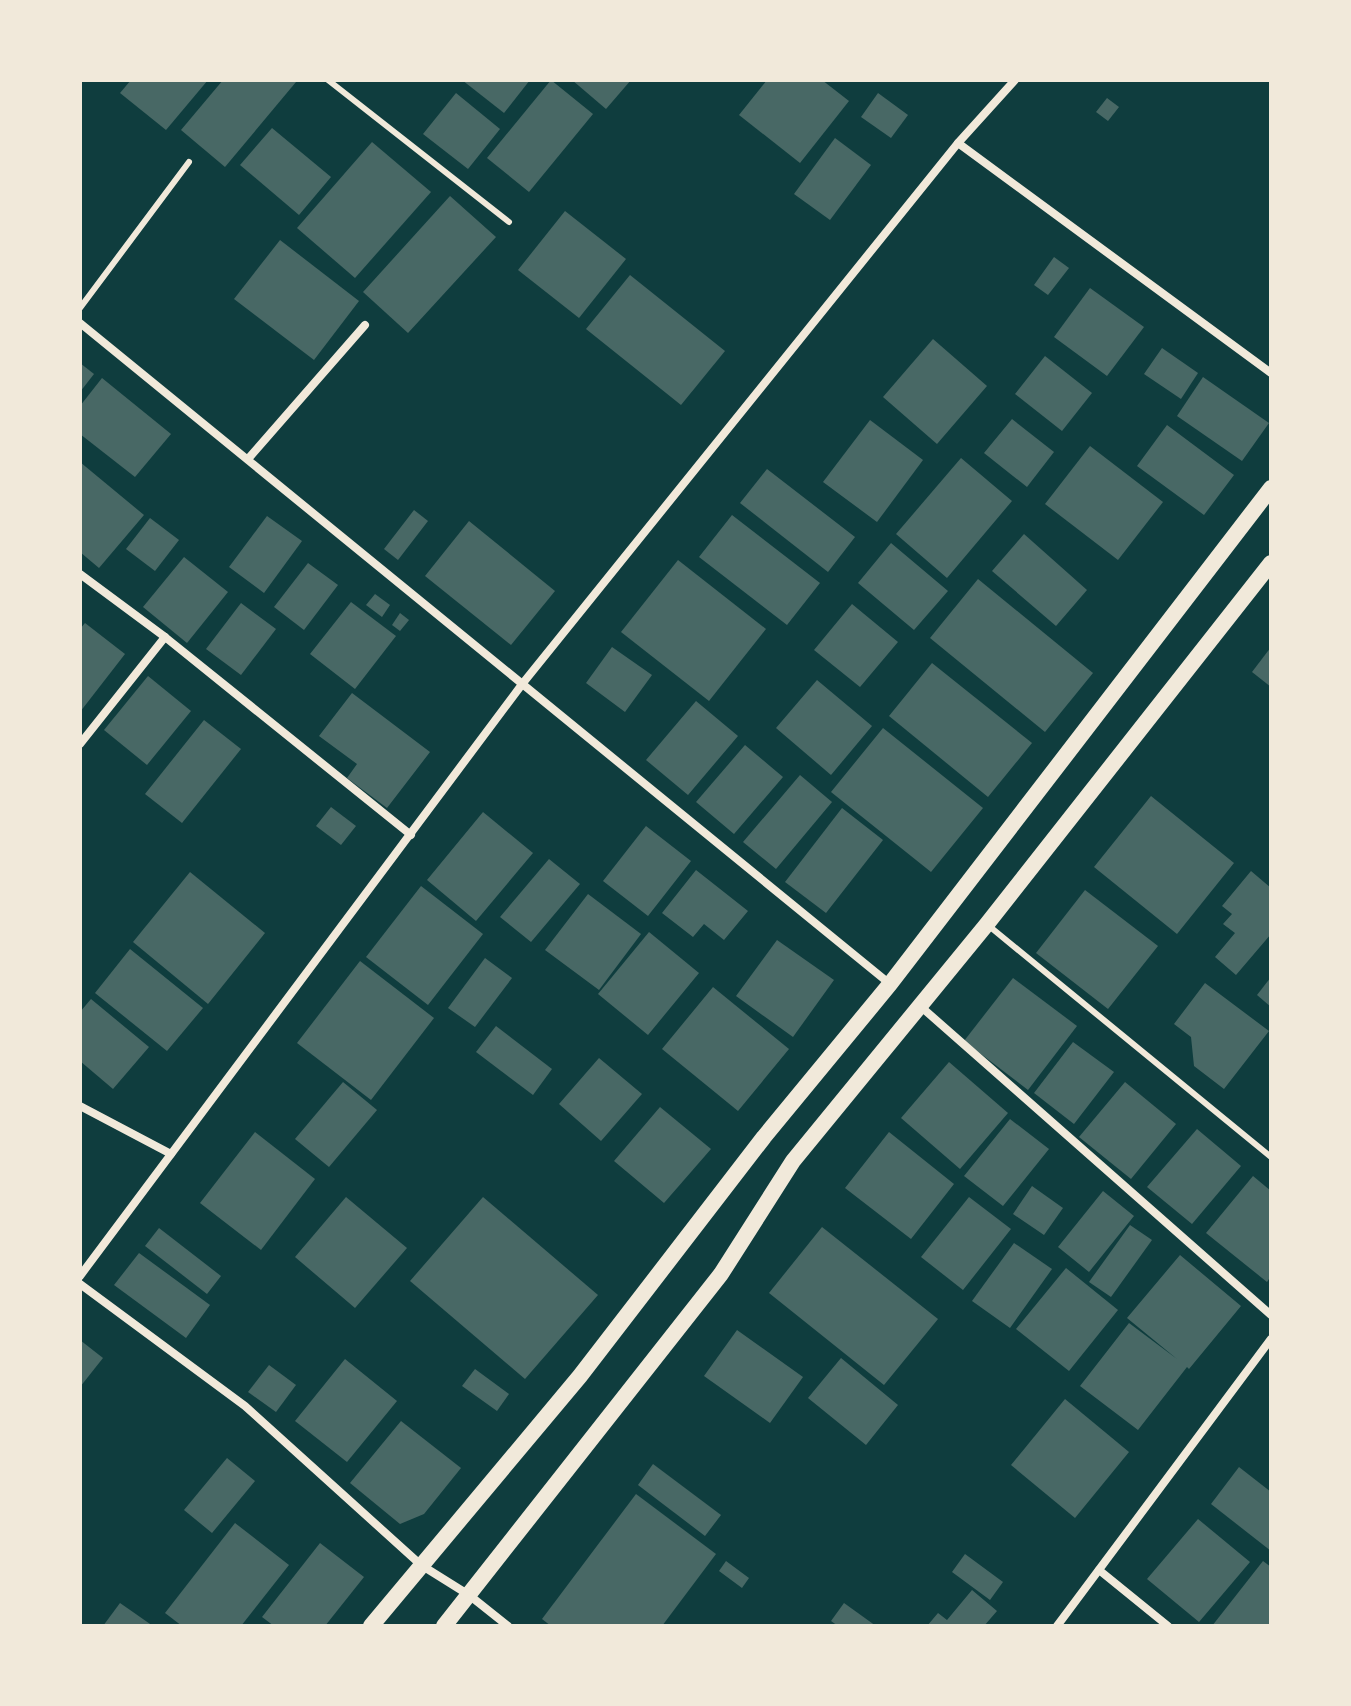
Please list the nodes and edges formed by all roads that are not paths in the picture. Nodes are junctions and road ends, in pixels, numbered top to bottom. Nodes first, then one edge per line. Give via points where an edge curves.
1 (328, 80) edge
2 (1015, 80) edge
3 (958, 143) junction
4 (189, 162) dead end
5 (509, 222) dead end
6 (80, 308) edge
7 (80, 323) edge
8 (365, 325) dead end
9 (1271, 373) edge
10 (248, 459) junction
11 (1271, 488) edge
12 (1271, 563) edge
13 (80, 574) edge
14 (165, 637) junction
15 (523, 683) junction
16 (80, 744) edge
17 (411, 835) junction
18 (987, 924) junction
19 (890, 984) junction
20 (918, 1005) junction
21 (80, 1106) edge
22 (171, 1154) junction
23 (1271, 1157) edge
24 (80, 1276) edge
25 (80, 1284) edge
26 (1271, 1315) edge
27 (1271, 1339) edge
28 (421, 1565) junction
29 (1099, 1570) junction
30 (469, 1595) junction
31 (371, 1626) edge
32 (444, 1626) edge
33 (508, 1626) edge
34 (1057, 1626) edge
35 (1168, 1626) edge

1 - 5 lane
2 - 3 street
3 - 9 street
3 - 15 street
4 - 6 lane
7 - 10 street
8 - 10 street
10 - 15 street
11 - 19 main road
12 - 18 main road
13 - 14 street
14 - 16 street
14 - 17 street
15 - 17 street
15 - 19 street
17 - 22 street
18 - 20 main road
18 - 23 lane
19 - 28 main road via 580,1376
20 - 26 street
20 - 30 main road via 793,1161 721,1274
21 - 22 street
22 - 24 street
25 - 28 street via 245,1406
27 - 29 street
28 - 30 street
28 - 31 main road
29 - 34 street
29 - 35 street
30 - 32 main road
30 - 33 street

